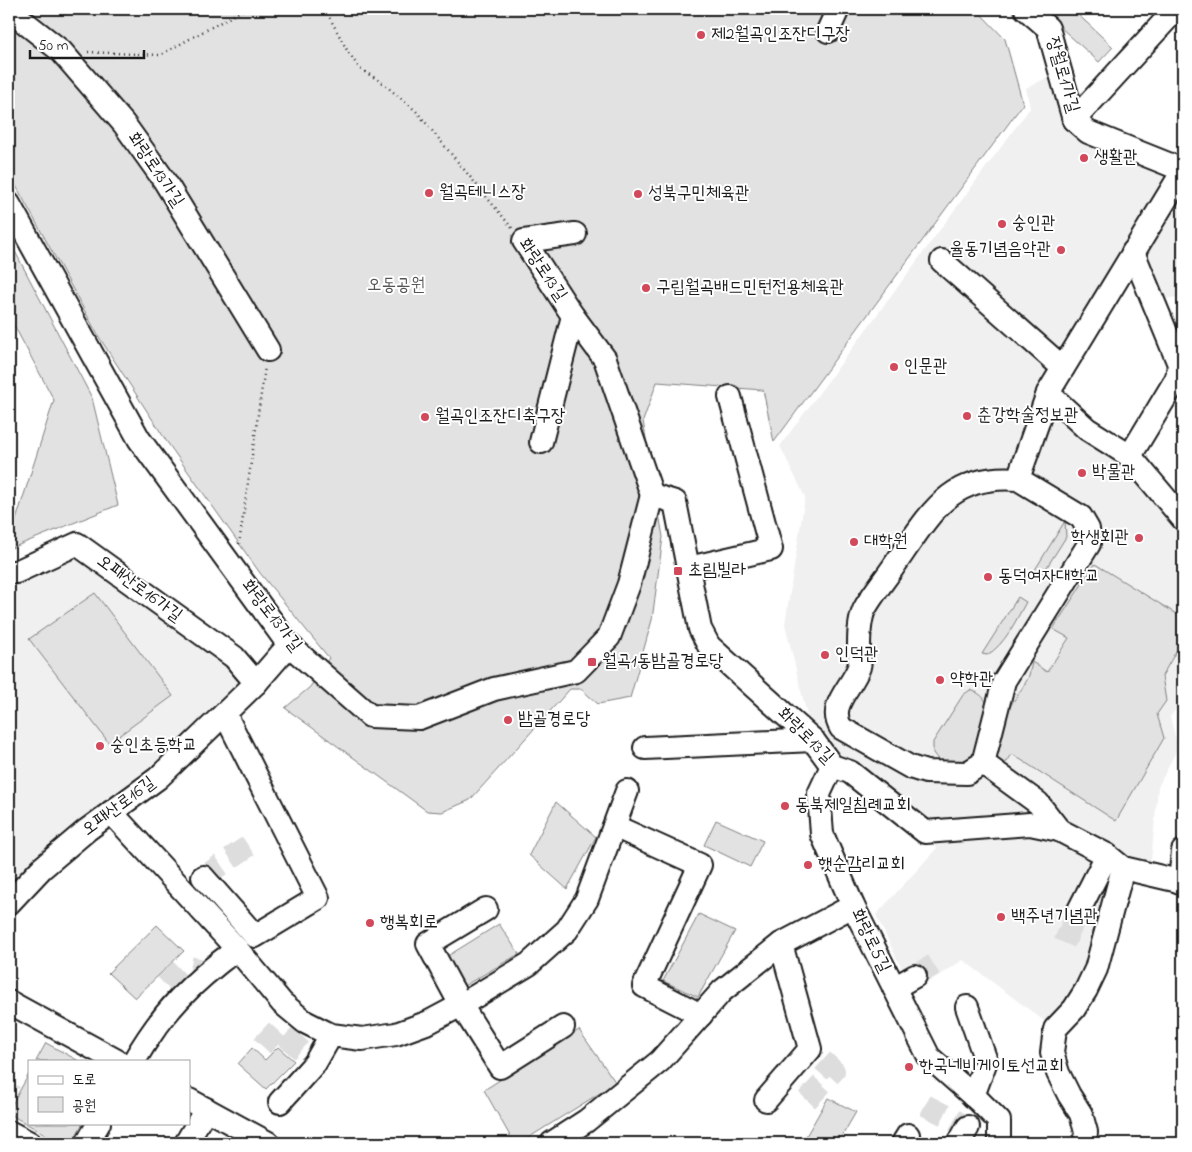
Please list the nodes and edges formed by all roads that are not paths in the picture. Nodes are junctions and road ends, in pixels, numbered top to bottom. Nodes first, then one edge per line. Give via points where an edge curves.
1 (838, 9) edge
2 (1026, 9) edge
3 (12, 12) edge
4 (1177, 15) edge
5 (828, 31) dead end
6 (1074, 120) junction
7 (1183, 171) edge
8 (9, 204) edge
9 (575, 234) dead end
10 (1133, 252) junction
11 (942, 261) dead end
12 (573, 316) junction
13 (1175, 335) edge
14 (268, 350) road end
15 (1063, 368) junction
16 (1051, 396) junction
17 (730, 397) dead end
18 (541, 442) dead end
19 (1130, 456) junction
20 (1018, 479) junction
21 (652, 495) junction
22 (1183, 519) edge
23 (689, 568) junction
24 (9, 572) edge
25 (289, 645) junction
26 (256, 683) junction
27 (225, 714) junction
28 (814, 740) junction
29 (645, 748) dead end
30 (983, 763) junction
31 (832, 766) junction
32 (627, 791) dead end
33 (1038, 804) junction
34 (111, 812) junction
35 (1030, 824) junction
36 (614, 826) junction
37 (1059, 830) junction
38 (1183, 851) edge
39 (1115, 862) junction
40 (203, 877) dead end
41 (1182, 882) edge
42 (9, 903) edge
43 (853, 906) junction
44 (486, 909) dead end
45 (1079, 910) tunnel mouth
46 (781, 944) junction
47 (237, 949) junction
48 (915, 976) tunnel mouth
49 (894, 988) junction
50 (9, 1002) edge
51 (461, 1005) junction
52 (966, 1007) dead end
53 (701, 1015) junction
54 (563, 1027) dead end
55 (331, 1035) junction
56 (115, 1060) edge
57 (135, 1060) edge
58 (973, 1096) junction
59 (766, 1100) dead end
60 (280, 1102) dead end
61 (197, 1105) edge
62 (999, 1121) junction
63 (98, 1124) edge
64 (9, 1132) edge
65 (30, 1143) edge
66 (88, 1143) edge
67 (186, 1143) edge
68 (268, 1143) edge
69 (552, 1143) edge
70 (999, 1143) edge
71 (1014, 1143) edge
72 (1085, 1143) edge

1 - 5 street
2 - 6 street, 장월로1가길 via 1048,28
3 - 14 street, 화랑로13가길 via 61,51 124,124 164,180
4 - 6 street
6 - 7 street, 장월로1가길 via 1088,132
7 - 10 street
8 - 25 street, 화랑로13가길 via 139,439
9 - 12 street, 화랑로13길 via 524,242
10 - 13 street
10 - 15 street
11 - 15 street
12 - 18 street
12 - 21 street, 화랑로13길 via 604,359
13 - 19 street via 1179,364 1176,378
15 - 16 street
16 - 19 street via 1087,429
16 - 20 street
17 - 23 street via 771,549
19 - 22 street
20 - 30 street via 1081,517 1088,528 1089,544 1004,681
20 - 30 street via 999,478 961,488 928,516 864,610 860,629 860,665 837,707 836,719 841,728 910,767 926,772 967,773
21 - 23 street, 화랑로13길 via 675,502
21 - 25 street, 화랑로13가길 via 629,584 609,637 576,671 494,689 419,718 370,716
23 - 28 street, 화랑로13길 via 700,629 709,646
24 - 26 street, 오패산로16가길 via 16,572 77,544 234,657
25 - 26 street, 오패산로16길
26 - 27 street, 오패산로16길
27 - 34 street, 오패산로16길 via 158,778
27 - 40 street via 318,898 256,936
28 - 29 street
28 - 31 street, 화랑로13길
30 - 33 street
31 - 35 street, 화랑로13길 via 850,772 925,832
31 - 43 street, 화랑로5길 via 819,794 822,834
32 - 36 street
33 - 35 street
33 - 37 street
34 - 42 street, 오패산로16길 via 42,868
34 - 47 street
35 - 37 street, 화랑로13길
36 - 51 street via 587,899 567,930 529,964
36 - 53 street via 700,865 644,986
37 - 39 street, 화랑로13길
38 - 41 street, 화랑로13길
39 - 41 street, 화랑로13길
39 - 45 street
39 - 72 street via 1096,969 1074,1009 1055,1029 1052,1053 1058,1073 1081,1114
43 - 46 street
43 - 49 street, 화랑로5길
44 - 51 street via 428,944
46 - 53 street via 722,991
46 - 59 street via 810,1049
47 - 55 street via 282,1003 305,1022
47 - 57 street via 177,999 150,1033
48 - 49 street
49 - 58 street, 화랑로5길 via 929,1057
50 - 56 street
51 - 54 street via 500,1066
51 - 55 street via 396,1034 362,1039
52 - 58 street via 986,1061
53 - 69 street via 660,1061 586,1121
55 - 60 street via 316,1063
58 - 62 street, 화랑로5길
61 - 67 street
61 - 68 street
62 - 70 street
62 - 71 street, 화랑로5길
63 - 66 street
64 - 65 street

